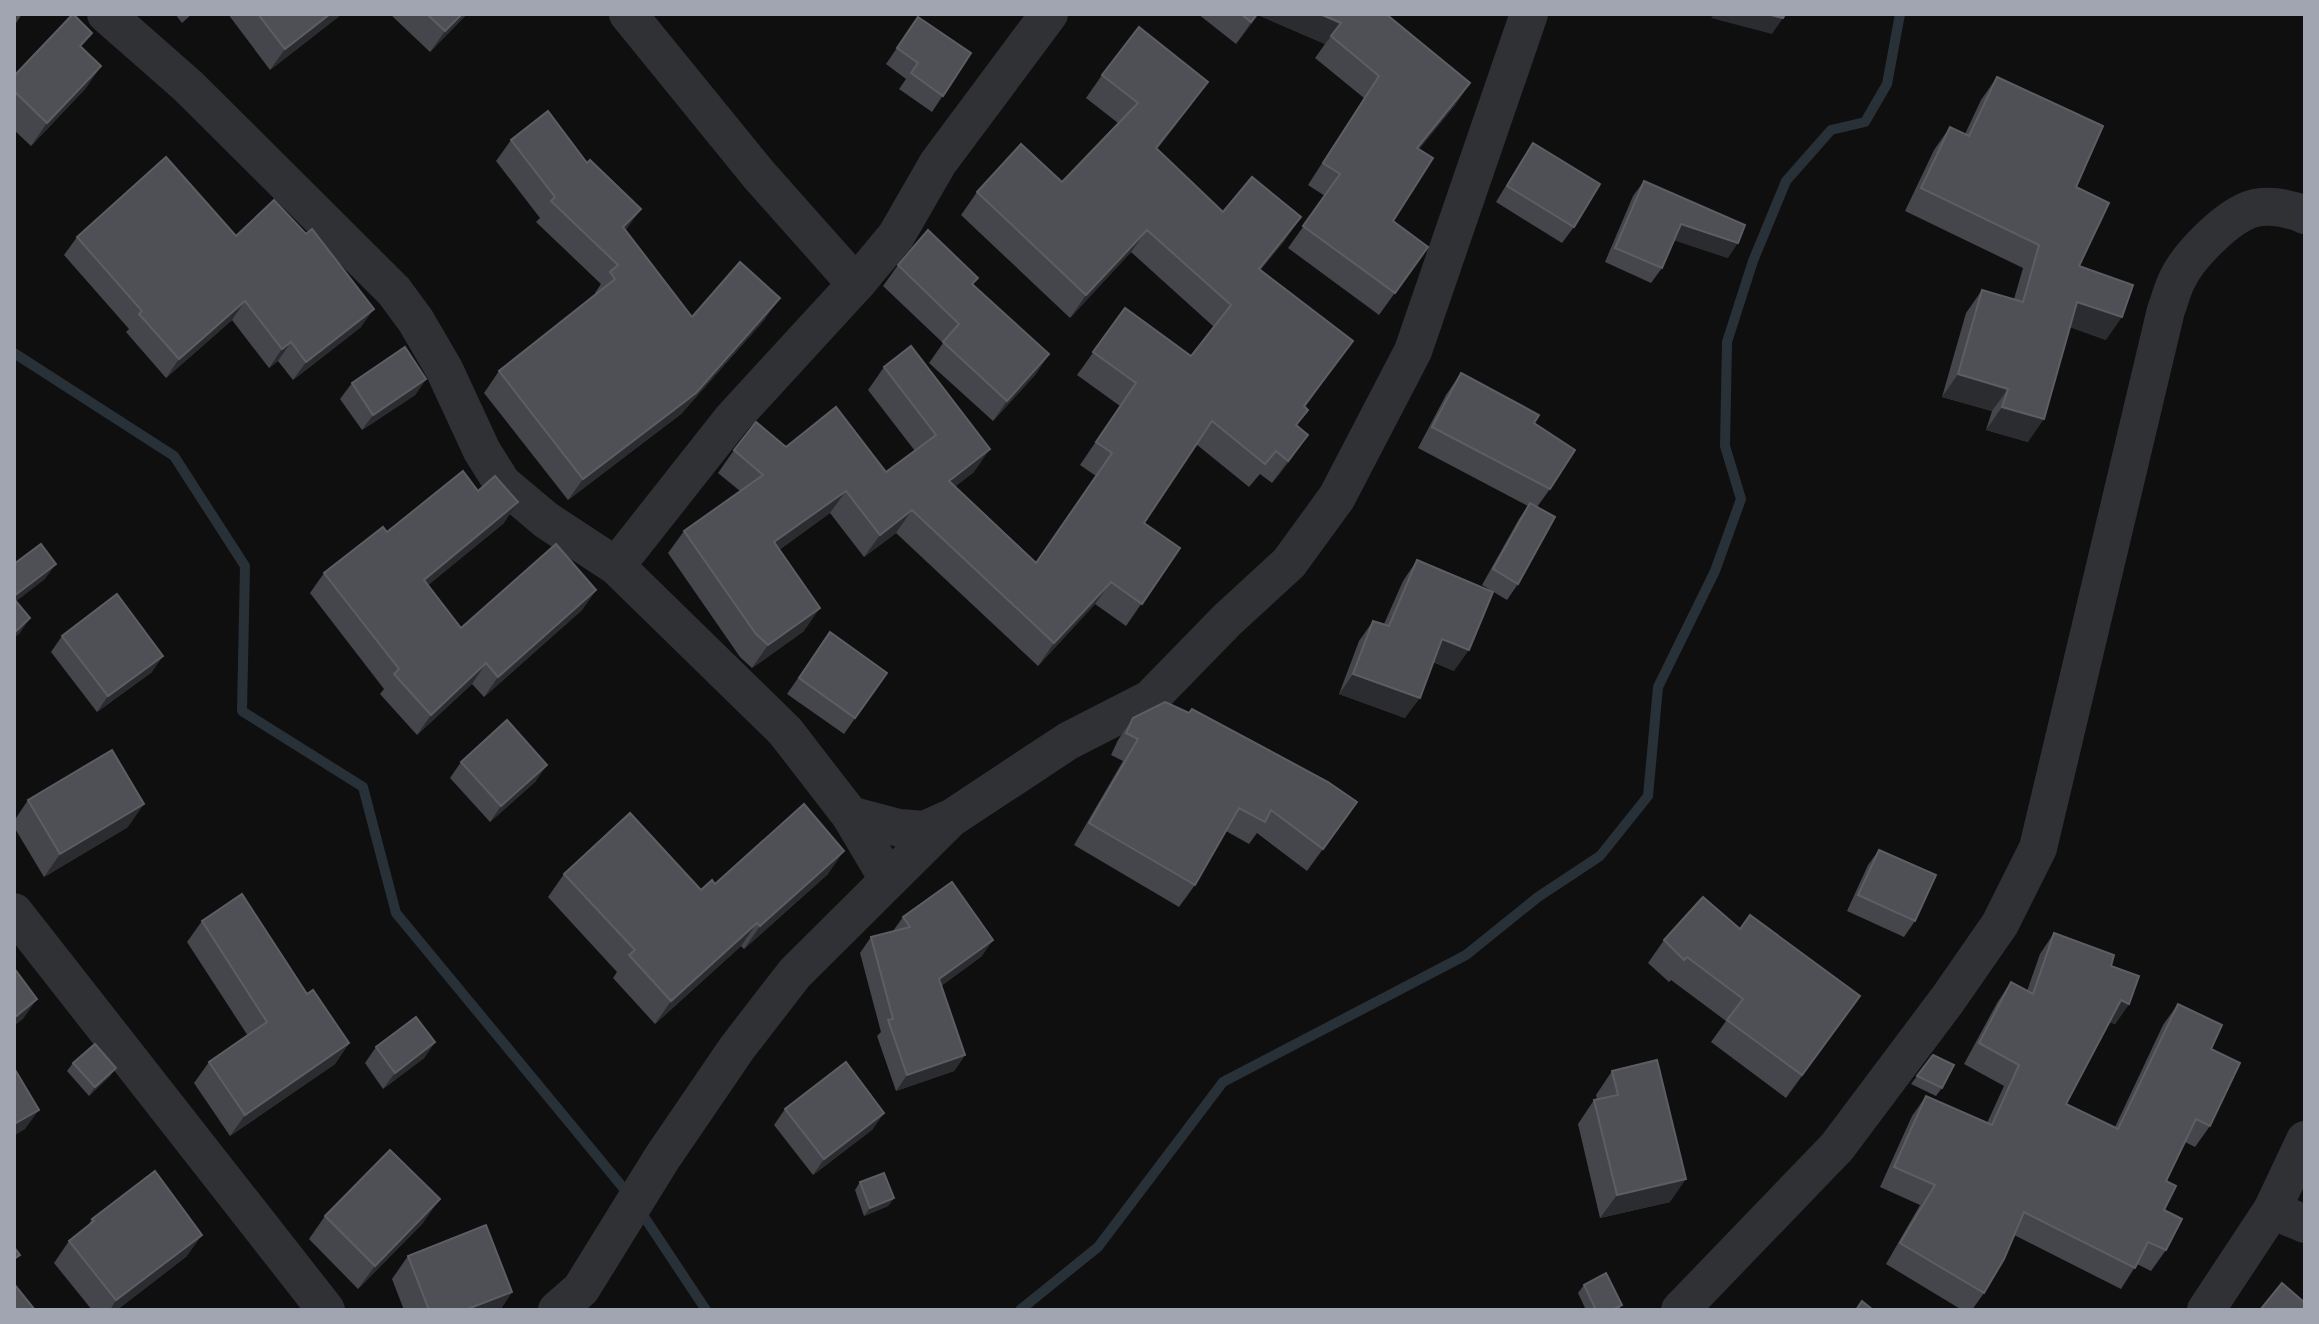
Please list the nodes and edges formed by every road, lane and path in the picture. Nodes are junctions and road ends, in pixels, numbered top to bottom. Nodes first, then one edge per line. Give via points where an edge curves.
1 (106, 14) edge
2 (628, 14) edge
3 (1049, 14) edge
4 (1529, 14) edge
5 (2305, 215) edge
6 (861, 278) junction
7 (616, 566) junction
8 (850, 815) junction
9 (953, 817) junction
10 (888, 879) junction
11 (14, 912) edge
12 (2305, 1140) edge
13 (2288, 1217) edge
14 (326, 1310) edge
15 (557, 1310) edge
16 (1680, 1310) edge
17 (2206, 1310) edge

1 - 7 street via 188,86 394,291 444,369 502,483 546,520
2 - 6 street via 759,175
3 - 6 street via 938,163 896,236
4 - 9 street via 1413,351 1337,497 1289,563 1150,699 1068,741
5 - 16 street via 2272,206 2251,209 2217,232 2177,279 2038,848 2000,924 1837,1147
6 - 7 street via 732,419
7 - 8 street via 785,731
8 - 9 street via 924,830
8 - 10 street
9 - 10 street
10 - 15 street via 795,973 737,1048 581,1289
11 - 14 street
12 - 13 street
13 - 17 street

